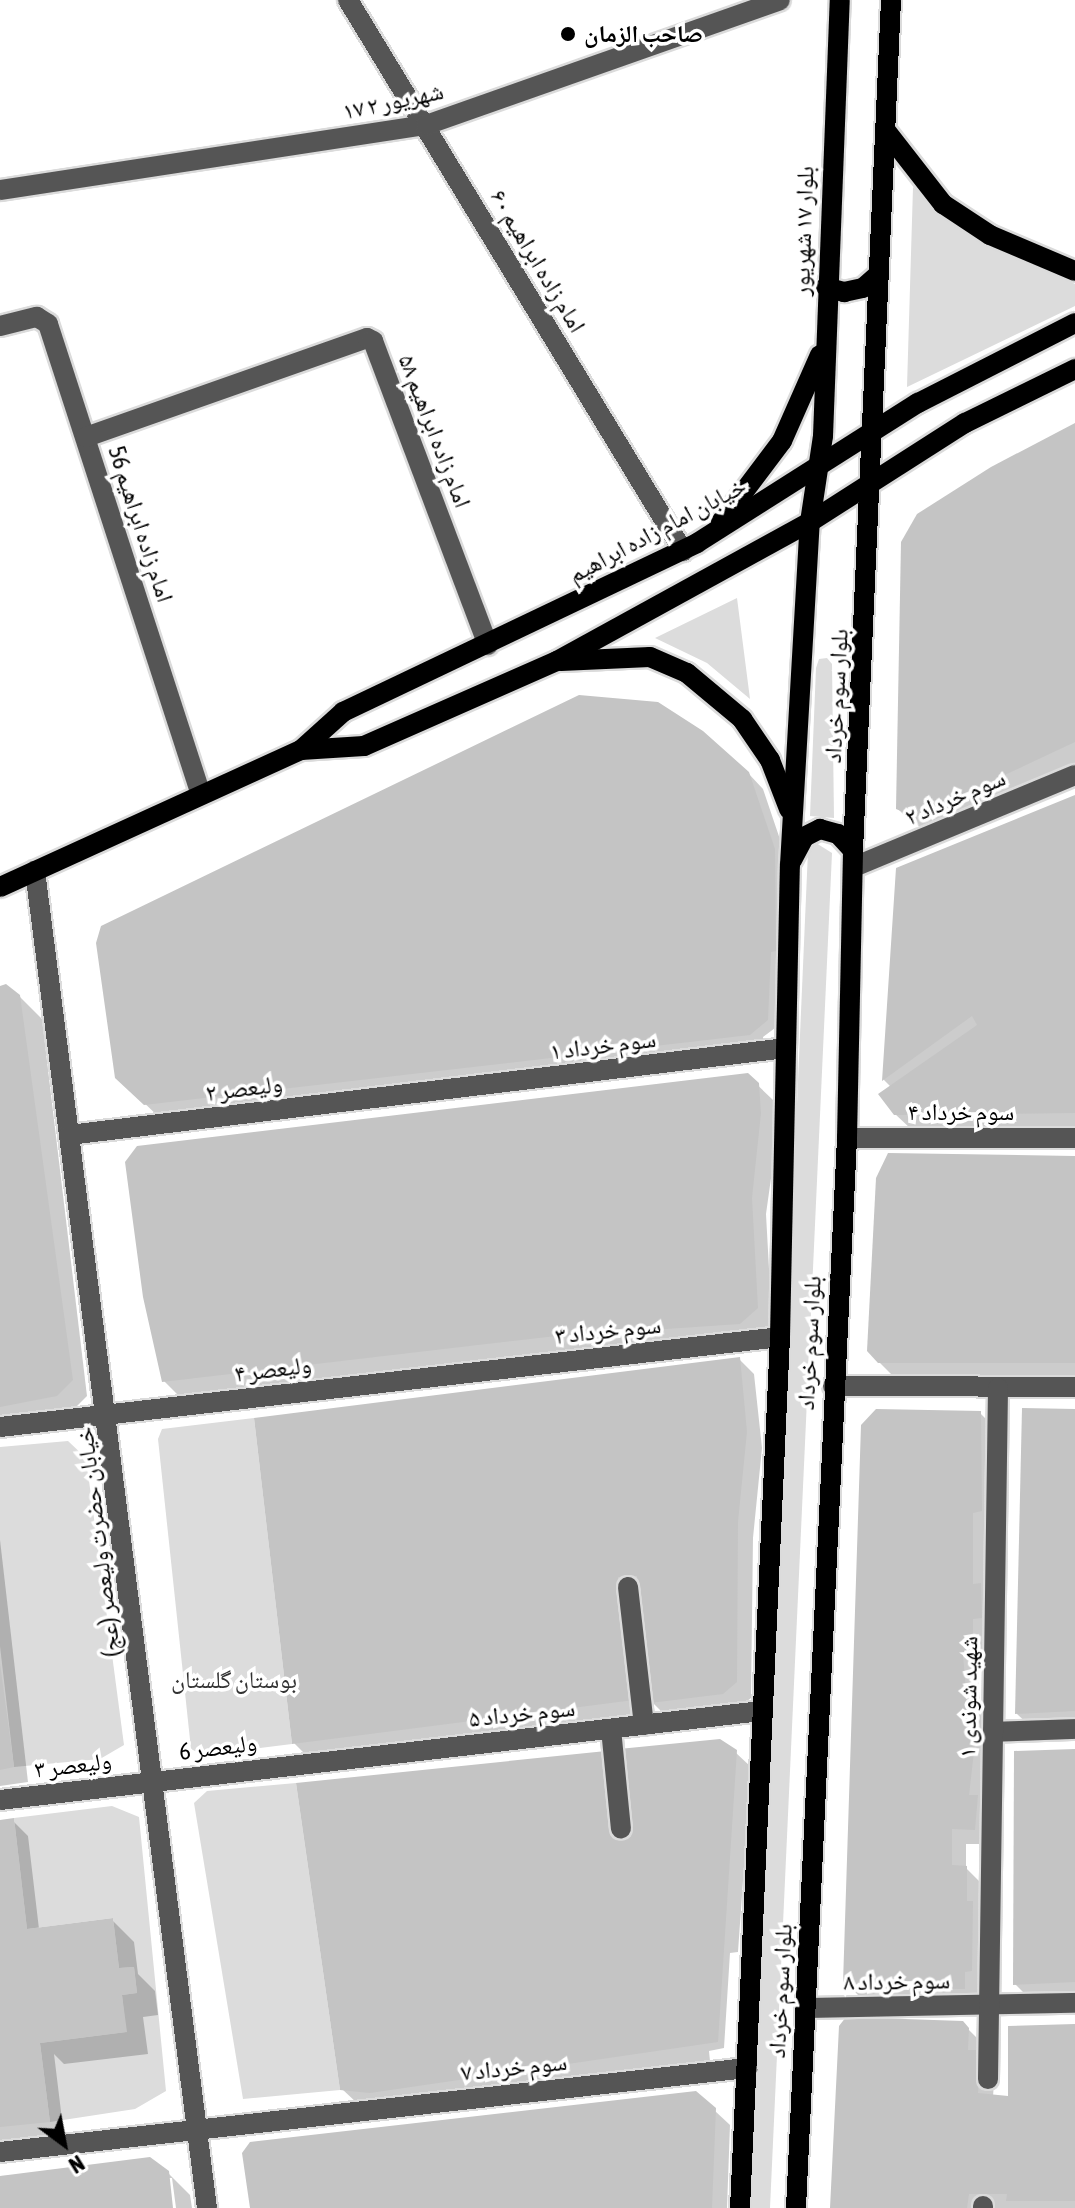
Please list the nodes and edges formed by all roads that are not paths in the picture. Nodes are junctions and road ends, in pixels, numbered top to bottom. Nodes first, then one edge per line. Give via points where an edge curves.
1 (348, 0) edge
2 (780, 0) edge
3 (840, 0) edge
4 (891, 0) edge
5 (426, 125) junction
6 (886, 131) junction
7 (0, 190) edge
8 (1075, 271) edge
9 (878, 275) junction
10 (826, 287) junction
11 (1075, 323) edge
12 (0, 326) edge
13 (826, 340) junction
14 (1075, 369) edge
15 (875, 432) junction
16 (86, 437) junction
17 (818, 465) junction
18 (873, 481) junction
19 (810, 522) junction
20 (690, 547) junction
21 (488, 645) junction
22 (557, 661) junction
23 (301, 750) junction
24 (1075, 775) edge
25 (200, 792) junction
26 (792, 816) junction
27 (853, 858) junction
28 (790, 865) junction
29 (35, 871) junction
30 (0, 887) edge
31 (786, 1048) junction
32 (426, 1092) joint
33 (69, 1135) junction
34 (847, 1138) junction
35 (1075, 1138) edge
36 (780, 1337) junction
37 (443, 1374) joint
38 (833, 1386) junction
39 (1075, 1387) edge
40 (998, 1388) junction
41 (109, 1415) junction
42 (0, 1427) edge
43 (628, 1587) dead end
44 (761, 1711) junction
45 (644, 1725) junction
46 (611, 1729) junction
47 (1075, 1729) edge
48 (993, 1732) junction
49 (289, 1765) joint
50 (152, 1781) junction
51 (0, 1800) edge
52 (621, 1829) dead end
53 (1075, 2003) edge
54 (989, 2006) junction
55 (805, 2008) junction
56 (747, 2068) junction
57 (988, 2079) dead end
58 (198, 2129) junction
59 (0, 2152) edge
60 (207, 2208) edge
61 (740, 2208) edge
62 (796, 2208) edge

1 - 5 street, امام زاده ابراهیم ۶۰
2 - 5 street, ۱۷ شهریور ۲
3 - 10 main road, بلوار ۱۷ شهریور
4 - 6 main road
5 - 7 street, ۱۷ شهریور ۲
5 - 20 street, امام زاده ابراهیم ۶۰
6 - 8 main road via 943,204 990,235
6 - 9 main road
9 - 10 main road via 863,288 844,292
9 - 15 main road
10 - 13 main road, بلوار ۱۷ شهریور
11 - 15 main road, خیابان امام زاده ابراهیم via 918,403
12 - 16 street, امام زاده ابراهیم 56 via 44,317
13 - 17 main road, بلوار ۱۷ شهریور
13 - 20 main road via 782,441 729,514
14 - 18 main road, خیابان امام زاده ابراهیم via 965,423
15 - 17 main road, خیابان امام زاده ابراهیم
15 - 18 main road, بلوار سوم خرداد
16 - 21 street, امام زاده ابراهیم ۵۸ via 367,338 373,341
16 - 25 street, امام زاده ابراهیم 56
17 - 19 main road, بلوار سوم خرداد
17 - 20 main road, خیابان امام زاده ابراهیم
18 - 19 main road, خیابان امام زاده ابراهیم
18 - 27 main road, بلوار سوم خرداد
19 - 22 main road, خیابان امام زاده ابراهیم
19 - 26 main road, بلوار سوم خرداد
20 - 21 main road, خیابان امام زاده ابراهیم
21 - 23 main road, خیابان امام زاده ابراهیم via 343,712
22 - 23 main road, خیابان امام زاده ابراهیم via 364,746
22 - 26 main road via 650,657 687,673 742,719 770,760
23 - 25 main road, خیابان امام زاده ابراهیم
24 - 27 street, سوم خرداد ۲
25 - 29 main road, خیابان امام زاده ابراهیم
26 - 28 main road, بلوار سوم خرداد
27 - 28 main road via 838,834 820,829 804,837
27 - 34 main road, بلوار سوم خرداد
28 - 31 main road, بلوار سوم خرداد
29 - 30 main road, خیابان امام زاده ابراهیم
29 - 33 street, خیابان حضرت ولیعصر (عج)
31 - 32 street, سوم خرداد ۱
31 - 36 main road, بلوار سوم خرداد
32 - 33 street, ولیعصر ۲
33 - 41 street, خیابان حضرت ولیعصر (عج)
34 - 35 street, سوم خرداد ۴
34 - 38 main road, بلوار سوم خرداد
36 - 37 street, سوم خرداد ۳
36 - 44 main road, بلوار سوم خرداد
37 - 41 street, ولیعصر ۴
38 - 40 street
38 - 55 main road, بلوار سوم خرداد
39 - 40 street
40 - 48 street, شهید شوندی ۱
41 - 42 street, ولیعصر ۴
41 - 50 street, خیابان حضرت ولیعصر (عج)
43 - 45 street
44 - 45 street, سوم خرداد ۵
44 - 56 main road, بلوار سوم خرداد
45 - 46 street, سوم خرداد ۵
46 - 49 street, سوم خرداد ۵
46 - 52 street
47 - 48 street
48 - 54 street, شهید شوندی ۱
49 - 50 street, ولیعصر 6
50 - 51 street, ولیعصر ۳
50 - 58 street, خیابان حضرت ولیعصر (عج)
53 - 54 street, سوم خرداد ۸
54 - 55 street, سوم خرداد ۸
54 - 57 street, شهید شوندی ۱
55 - 62 main road, بلوار سوم خرداد
56 - 58 street, سوم خرداد ۷
56 - 61 main road, بلوار سوم خرداد
58 - 59 street, سوم خرداد ۷
58 - 60 street, خیابان حضرت ولیعصر (عج)

